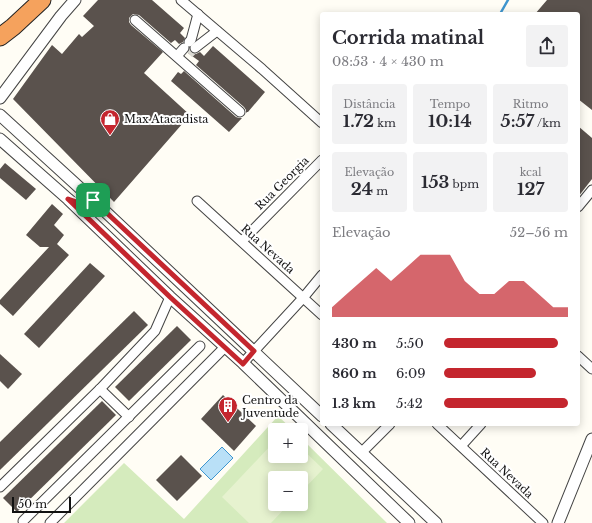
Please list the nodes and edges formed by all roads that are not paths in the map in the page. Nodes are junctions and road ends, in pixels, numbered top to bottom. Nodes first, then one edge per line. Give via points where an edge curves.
1 (26, 0) edge
2 (42, 0) edge
3 (75, 0) edge
4 (181, 0) edge
5 (198, 14) junction
6 (135, 20) dead end
7 (0, 23) edge
8 (217, 31) junction
9 (0, 38) edge
10 (189, 48) junction
11 (180, 59) junction
12 (0, 98) edge
13 (240, 112) dead end
14 (0, 115) edge
15 (320, 121) edge
16 (0, 139) edge
17 (320, 162) edge
18 (592, 190) edge
19 (68, 199) junction
20 (93, 200) junction
21 (198, 201) dead end
22 (580, 205) edge
23 (242, 241) junction
24 (320, 277) edge
25 (170, 297) junction
26 (303, 298) junction
27 (320, 313) edge
28 (200, 346) dead end
29 (225, 347) junction
30 (254, 351) junction
31 (580, 358) edge
32 (243, 364) junction
33 (592, 369) edge
34 (100, 389) junction
35 (320, 414) edge
36 (129, 417) junction
37 (333, 426) edge
38 (388, 426) edge
39 (439, 426) edge
40 (479, 426) edge
41 (592, 439) edge
42 (461, 446) junction
43 (361, 453) junction
44 (0, 487) edge
45 (23, 521) dead end
46 (50, 523) edge
47 (409, 523) edge
48 (436, 523) edge
49 (543, 523) edge
50 (558, 523) edge

1 - 7 highway
2 - 9 highway
3 - 12 street
4 - 5 street
5 - 8 street
5 - 10 street
6 - 11 street
8 - 10 street
8 - 15 street
10 - 11 street
11 - 13 street
14 - 20 street
16 - 19 street
17 - 23 street, Rua Georgia
18 - 22 street
19 - 20 street via 88,206
19 - 25 street
20 - 30 street
21 - 23 street, Rua Nevada
23 - 26 street, Rua Nevada
24 - 26 street
25 - 29 street
25 - 34 street via 155,331
26 - 27 street, Rua Nevada
26 - 30 street
28 - 36 street
29 - 32 street
29 - 46 street
30 - 32 street
30 - 35 street
31 - 33 street
32 - 47 street
34 - 36 street
34 - 44 street
36 - 45 street
37 - 43 street
38 - 43 street
39 - 42 street, Rua Nevada
40 - 42 street
41 - 50 street
42 - 49 street, Rua Nevada
43 - 48 street

